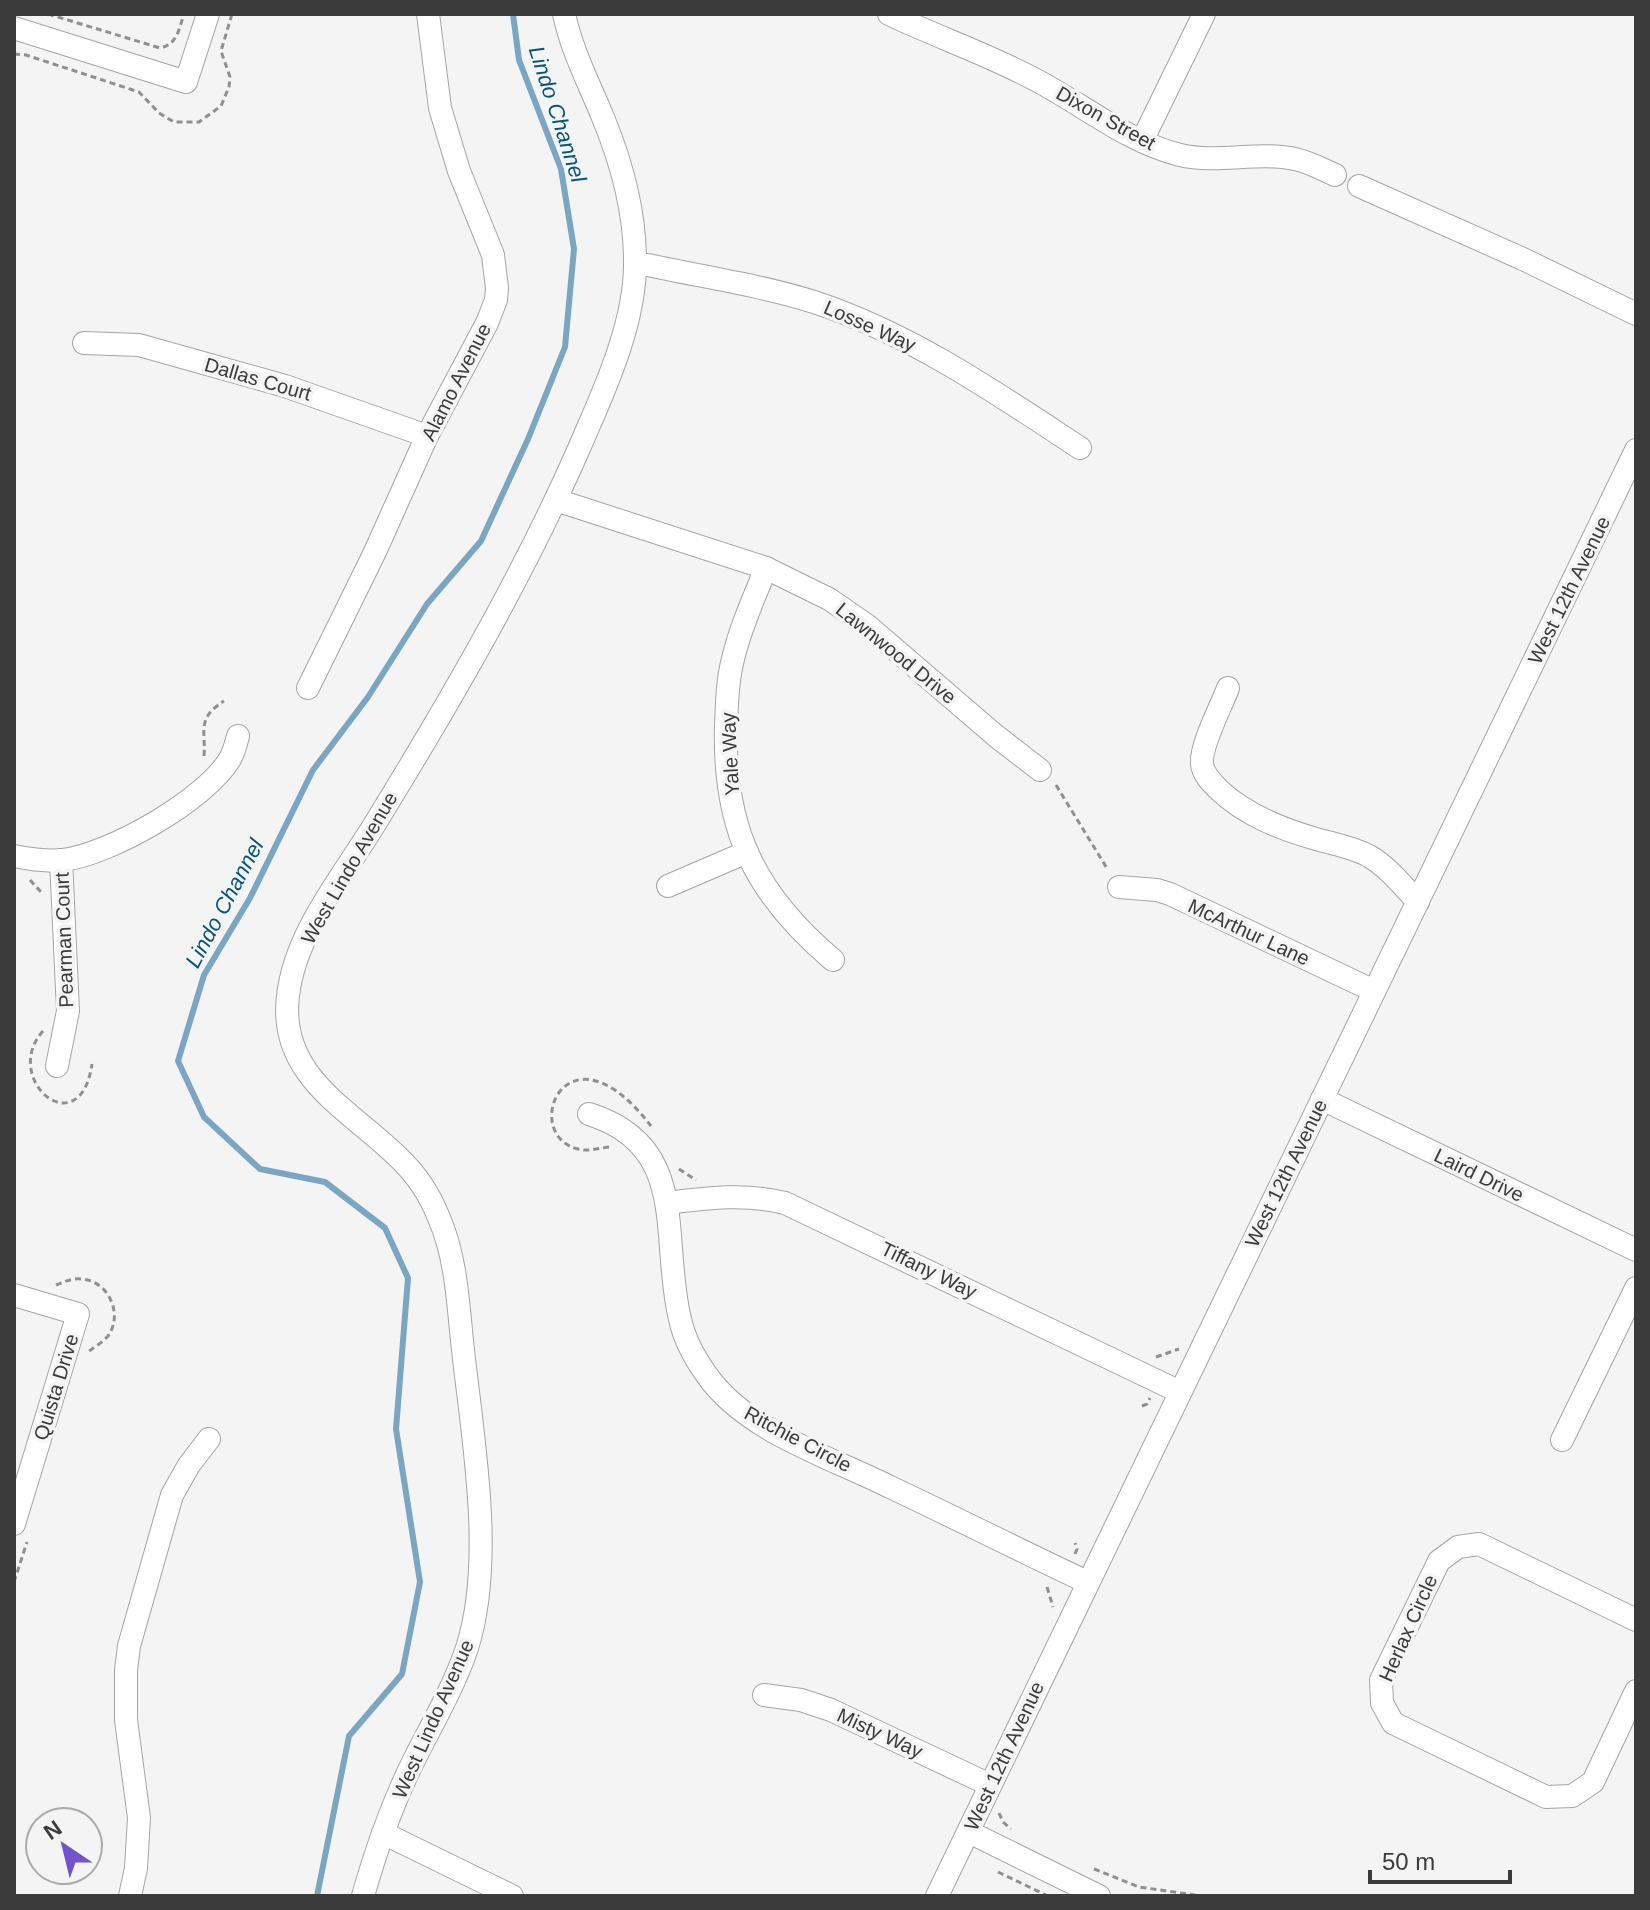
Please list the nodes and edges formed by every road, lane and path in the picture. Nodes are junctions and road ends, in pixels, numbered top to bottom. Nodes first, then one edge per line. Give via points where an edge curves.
1 (48, 14) edge
2 (184, 14) edge
3 (208, 14) edge
4 (428, 14) edge
5 (564, 14) edge
6 (889, 14) edge
7 (1204, 14) edge
8 (14, 28) edge
9 (1142, 141) junction
10 (1335, 175) dead end
11 (1359, 186) dead end
12 (636, 265) junction
13 (1636, 314) edge
14 (84, 343) dead end
15 (427, 436) junction
16 (1080, 448) dead end
17 (1636, 450) edge
18 (556, 500) junction
19 (766, 568) junction
20 (308, 688) dead end
21 (1228, 688) dead end
22 (224, 701) dead end
23 (238, 736) dead end
24 (204, 760) dead end
25 (1040, 770) joint
26 (747, 852) junction
27 (14, 856) edge
28 (61, 860) junction
29 (668, 886) dead end
30 (1119, 887) joint
31 (1418, 902) junction
32 (833, 960) dead end
33 (1374, 991) junction
34 (57, 1066) dead end
35 (1322, 1099) junction
36 (589, 1114) dead end
37 (657, 1134) dead end
38 (616, 1149) dead end
39 (675, 1166) dead end
40 (703, 1180) dead end
41 (667, 1203) junction
42 (1636, 1250) edge
43 (1636, 1288) edge
44 (14, 1295) edge
45 (1183, 1342) dead end
46 (1155, 1358) dead end
47 (1180, 1392) junction
48 (1142, 1406) dead end
49 (1146, 1419) dead end
50 (209, 1439) dead end
51 (1562, 1440) dead end
52 (14, 1524) edge
53 (1087, 1582) junction
54 (1045, 1583) dead end
55 (1052, 1614) dead end
56 (1636, 1620) edge
57 (1636, 1691) edge
58 (764, 1695) dead end
59 (1629, 1727) edge
60 (990, 1785) junction
61 (1002, 1805) dead end
62 (969, 1832) junction
63 (383, 1833) junction
64 (1021, 1833) dead end
65 (1084, 1864) dead end
66 (998, 1872) dead end
67 (130, 1896) edge
68 (363, 1896) edge
69 (512, 1896) edge
70 (937, 1896) edge
71 (1048, 1896) edge
72 (1099, 1896) edge
73 (1202, 1896) edge

1 - 2 path via 160,48 175,40
3 - 8 street via 186,82
4 - 15 street, Alamo Avenue via 442,116 491,247 497,288 487,323
5 - 12 street, West Lindo Avenue via 618,161
6 - 9 street, Dixon Street via 1032,78
7 - 9 street
9 - 10 street, Dixon Street via 1197,158 1294,159
11 - 13 street
12 - 16 street, Losse Way via 764,289 856,318 952,366
12 - 18 street, West Lindo Avenue via 614,364
14 - 15 street, Dallas Court via 139,345 285,386
15 - 20 street, Alamo Avenue
17 - 31 street, West 12th Avenue
18 - 19 street, Lawnwood Drive
18 - 63 street, West Lindo Avenue via 446,705 313,925 287,999 289,1033 308,1075 395,1154 427,1194 447,1241 458,1307 480,1534 477,1607 464,1656
19 - 25 street, Lawnwood Drive via 848,611
19 - 26 street, Yale Way via 737,642 727,702 729,791
21 - 31 street via 1202,760 1212,783 1263,820 1372,857
22 - 24 path via 204,721
23 - 28 street via 221,770 164,816 120,843
25 - 30 path via 1066,799
26 - 29 street
26 - 32 street, Yale Way via 779,908
27 - 28 street
28 - 34 street, Pearman Court via 68,1011
30 - 33 street, McArthur Lane via 1170,894
31 - 33 street, West 12th Avenue
33 - 35 street, West 12th Avenue
35 - 42 street, Laird Drive
35 - 47 street, West 12th Avenue
36 - 41 street, Ritchie Circle via 621,1126 642,1145
37 - 38 path via 604,1083 582,1078 561,1090 551,1112 563,1141 578,1149
39 - 40 path
41 - 47 street, Tiffany Way via 749,1196 785,1203
41 - 53 street, Ritchie Circle via 680,1322 696,1359 733,1404 789,1438
43 - 51 street
44 - 52 street, Quista Drive via 78,1314
45 - 46 path via 1179,1349
47 - 53 street, West 12th Avenue
48 - 49 path
50 - 67 street via 172,1495 129,1646 126,1720 139,1818
53 - 60 street, West 12th Avenue
54 - 55 path
56 - 59 street, Herlax Circle via 1479,1544 1458,1547 1439,1561 1381,1680 1382,1703 1393,1723 1546,1797 1572,1796 1593,1782
57 - 59 street, Herlax Circle
58 - 60 street, Misty Way via 831,1710
60 - 62 street, West 12th Avenue
61 - 64 path via 1001,1819
62 - 70 street, West 12th Avenue
62 - 72 street
63 - 68 street, West Lindo Avenue
63 - 69 street
65 - 73 path via 1128,1884
66 - 71 path

